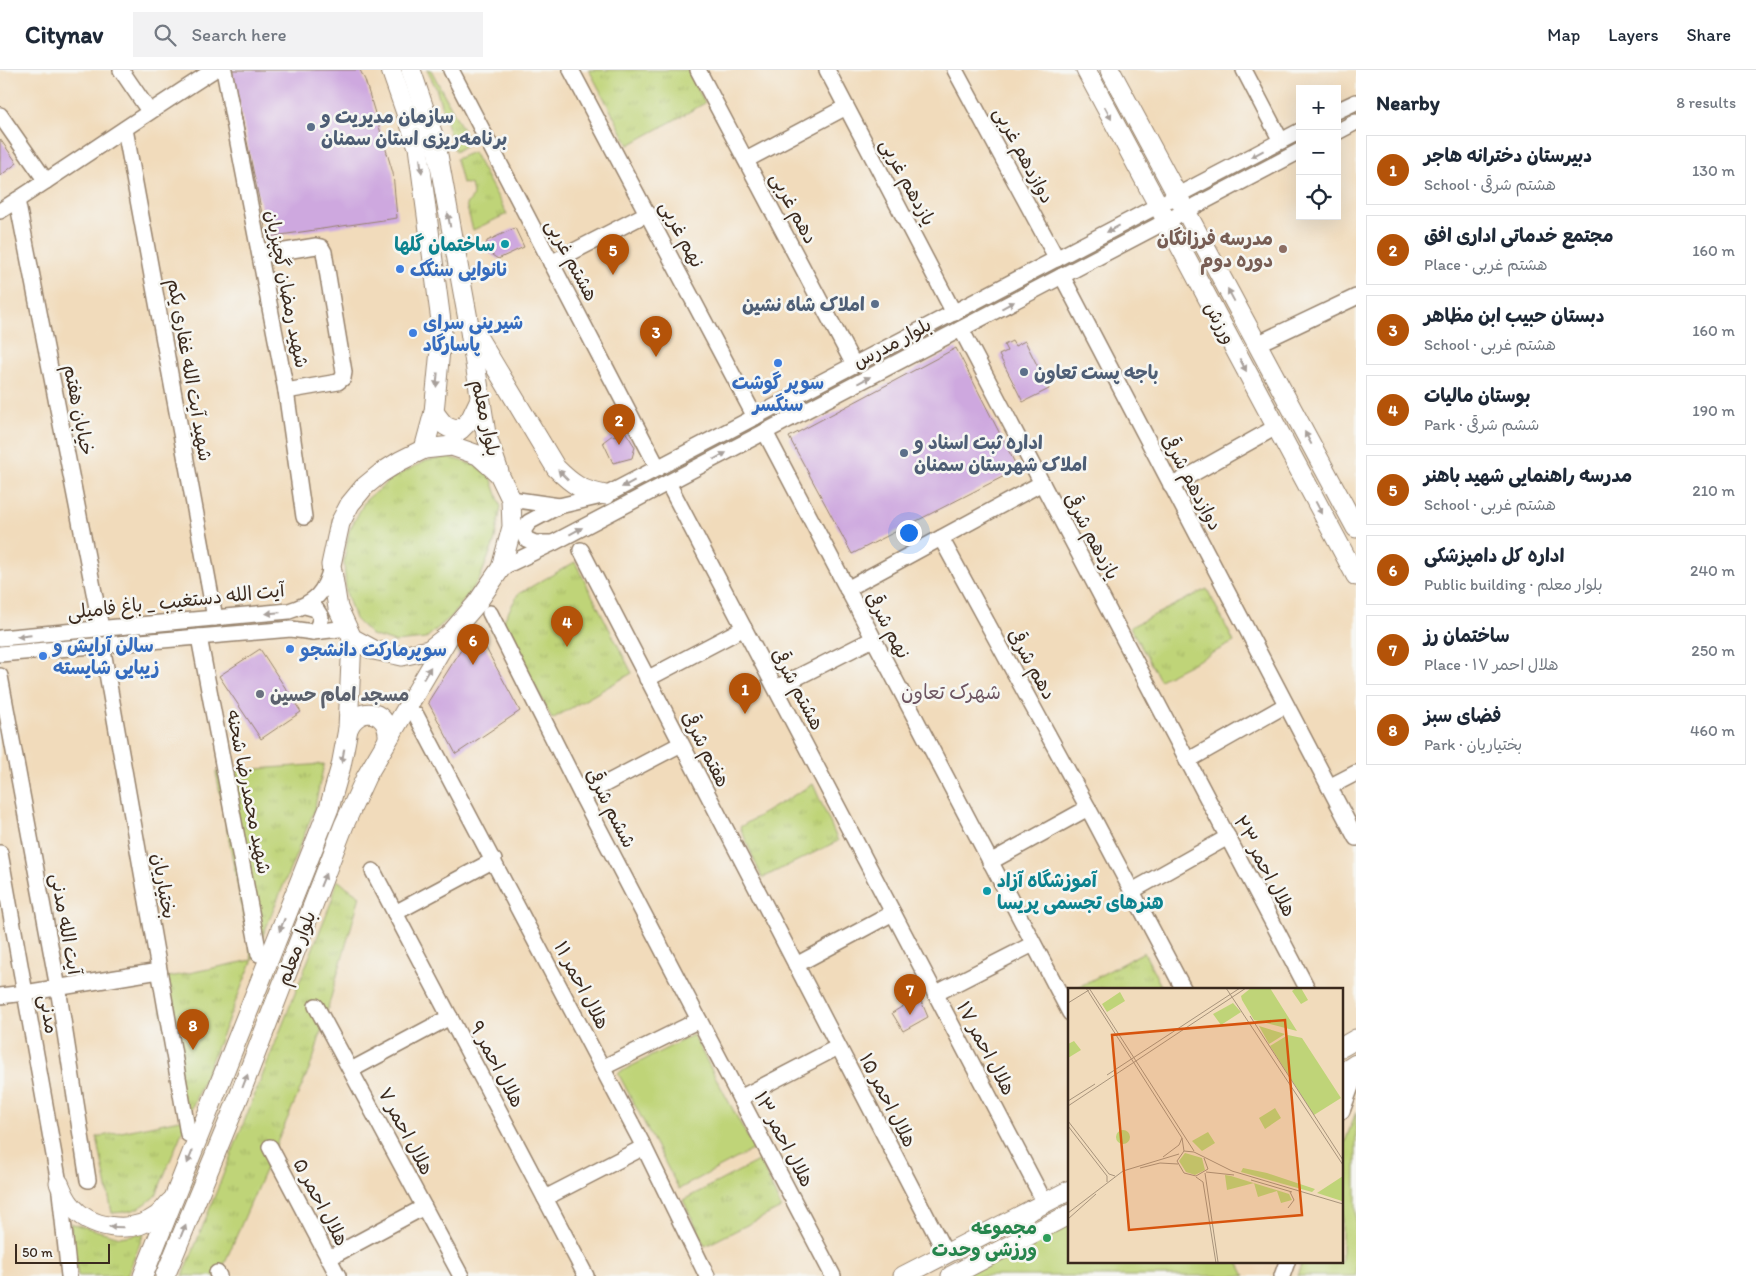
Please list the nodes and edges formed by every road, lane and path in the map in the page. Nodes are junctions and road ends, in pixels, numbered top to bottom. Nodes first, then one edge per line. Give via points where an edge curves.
1 (120, 70) edge
2 (214, 70) edge
3 (224, 70) edge
4 (391, 70) edge
5 (411, 70) edge
6 (451, 70) edge
7 (571, 70) edge
8 (698, 70) edge
9 (827, 70) edge
10 (955, 70) edge
11 (1086, 70) edge
12 (1110, 70) edge
13 (1244, 70) edge
14 (1356, 102) edge
15 (846, 107) junction
16 (1341, 109) edge
17 (149, 111) junction
18 (0, 114) edge
19 (1356, 122) edge
20 (125, 129) junction
21 (1341, 130) edge
22 (1296, 133) edge
23 (1149, 141) junction
24 (1281, 141) junction
25 (1129, 152) junction
26 (1296, 154) edge
27 (746, 160) junction
28 (46, 181) junction
29 (17, 200) junction
30 (1182, 203) junction
31 (0, 211) edge
32 (648, 213) junction
33 (1162, 214) junction
34 (260, 256) junction
35 (1057, 259) junction
36 (551, 263) junction
37 (1062, 276) junction
38 (1356, 297) edge
39 (954, 313) junction
40 (469, 325) junction
41 (961, 329) junction
42 (1257, 344) junction
43 (875, 354) junction
44 (854, 365) junction
45 (884, 370) junction
46 (1278, 382) junction
47 (286, 391) junction
48 (1258, 394) junction
49 (480, 399) junction
50 (434, 412) junction
51 (755, 417) junction
52 (1276, 427) junction
53 (765, 432) junction
54 (424, 449) junction
55 (658, 468) junction
56 (499, 474) junction
57 (668, 483) junction
58 (1042, 483) junction
59 (1171, 486) junction
60 (606, 495) junction
61 (511, 499) junction
62 (559, 506) junction
63 (304, 517) dead end
64 (1356, 528) edge
65 (941, 538) junction
66 (554, 543) junction
67 (581, 550) dead end
68 (331, 565) junction
69 (501, 568) junction
70 (1356, 576) edge
71 (847, 589) junction
72 (305, 606) junction
73 (490, 613) dead end
74 (215, 618) junction
75 (101, 628) junction
76 (744, 628) junction
77 (312, 632) junction
78 (451, 632) junction
79 (350, 633) junction
80 (199, 637) junction
81 (0, 638) edge
82 (873, 639) junction
83 (102, 645) junction
84 (0, 654) edge
85 (0, 676) edge
86 (647, 678) junction
87 (776, 688) junction
88 (1286, 705) junction
89 (416, 715) dead end
90 (348, 729) junction
91 (388, 739) junction
92 (681, 744) junction
93 (1187, 761) junction
94 (1356, 773) edge
95 (1330, 787) junction
96 (582, 796) junction
97 (1088, 808) junction
98 (1228, 837) junction
99 (1356, 838) edge
100 (0, 853) edge
101 (494, 860) junction
102 (990, 862) junction
103 (372, 871) dead end
104 (1132, 891) junction
105 (395, 913) junction
106 (893, 913) junction
107 (1034, 944) junction
108 (259, 954) dead end
109 (796, 965) junction
110 (159, 971) junction
111 (58, 988) junction
112 (1183, 988) edge
113 (1307, 988) edge
114 (25, 994) junction
115 (936, 994) junction
116 (0, 996) edge
117 (316, 1006) dead end
118 (1068, 1009) edge
119 (450, 1017) junction
120 (699, 1020) junction
121 (1356, 1039) edge
122 (1344, 1046) edge
123 (838, 1047) junction
124 (1356, 1064) edge
125 (602, 1068) junction
126 (352, 1070) junction
127 (1344, 1071) edge
128 (1356, 1073) edge
129 (740, 1098) junction
130 (1344, 1106) edge
131 (188, 1134) dead end
132 (270, 1147) dead end
133 (644, 1147) junction
134 (88, 1180) dead end
135 (59, 1183) junction
136 (1068, 1191) edge
137 (545, 1198) junction
138 (173, 1200) junction
139 (1044, 1203) junction
140 (424, 1208) junction
141 (1068, 1215) edge
142 (946, 1254) junction
143 (329, 1258) junction
144 (1286, 1264) edge
145 (69, 1276) edge
146 (143, 1276) edge
147 (165, 1276) edge
148 (338, 1276) edge
149 (461, 1276) edge
150 (586, 1276) edge
151 (707, 1276) edge
152 (833, 1276) edge
153 (903, 1276) edge
154 (951, 1276) edge
155 (1282, 1276) edge

1 - 17 street
2 - 17 street
3 - 34 street, شهید رمضان گچپزیان
4 -> 50 main road via 418,148 442,329
40 -> 5 main road, بلوار معلم via 436,144
6 - 36 street, هشتم غربی
7 - 32 street, نهم غربی
8 - 27 street, دهم غربی
9 - 15 street, یازدهم غربی
10 - 35 street, دوازدهم غربی
11 -> 25 main road, ورزش
12 - 23 main road, ورزش
13 - 24 street
14 - 16 street
15 - 27 street
15 - 39 street, یازدهم غربی
17 - 20 street
18 - 28 street
19 - 21 street
20 - 28 street
20 - 74 street, شهید آیت الله غفاری یکم
22 - 24 street, بلوار مدرس
23 - 25 main road
23 - 30 main road, ورزش
24 -> 30 street, بلوار مدرس
25 - 33 main road, ورزش
26 - 30 street, بلوار مدرس
27 - 44 street, دهم غربی
28 - 29 street
29 - 31 street
29 - 75 street, خیابان هفتم
30 - 33 street, بلوار مدرس
42 -> 30 main road, ورزش
32 - 36 street
32 - 51 street, نهم غربی
33 -> 35 street, بلوار مدرس
33 - 37 street, بلوار مدرس
33 -> 48 main road, ورزش
34 - 47 street, شهید رمضان گچپزیان
34 - 47 street via 316,246 324,252 343,378 338,382
35 - 39 street, بلوار مدرس
36 - 55 street, هشتم غربی
41 -> 37 street, بلوار مدرس
37 - 59 street, دوازدهم شرقی
38 - 42 street
39 - 43 street, بلوار مدرس
40 - 49 main road, بلوار معلم
60 -> 40 main road via 587,492 556,468
41 - 45 street, بلوار مدرس
41 - 58 street, یازدهم شرقی
42 - 46 main road, ورزش
43 - 44 street, بلوار مدرس
43 - 45 street
44 - 51 street, بلوار مدرس
53 -> 45 street, بلوار مدرس
46 - 48 main road
64 -> 46 main road, ورزش
47 - 63 street, شهید رمضان گچپزیان
48 - 52 main road, ورزش
49 - 50 main road via 470,420 460,430 444,425
49 - 56 main road, بلوار معلم via 486,434
50 - 54 main road
51 - 55 street, بلوار مدرس
52 - 59 street
52 -> 70 main road, ورزش
57 -> 53 street, بلوار مدرس
53 - 71 street, نهم شرقی
54 - 56 main road via 452,446 478,455
54 - 68 main road via 381,473 350,504 340,523
55 -> 60 street, بلوار مدرس
56 - 61 main road
66 -> 57 street, بلوار مدرس
57 - 76 street, هشتم شرقی
58 - 65 street
58 - 93 street, یازدهم شرقی
59 - 88 street, دوازدهم شرقی
60 - 62 street, بلوار مدرس
61 - 62 street, بلوار مدرس
61 - 69 main road via 512,527
62 - 66 street via 529,522 523,531 526,540
65 - 71 street
65 - 97 street, دهم شرقی
66 - 69 street, بلوار مدرس
67 - 86 street, هفتم شرقی
68 - 72 street, آیت الله دستغیب _ باغ فامیلی via 327,582 318,596
68 - 79 main road via 338,608
69 - 78 main road via 477,603
71 - 82 street, نهم شرقی
72 -> 74 street, آیت الله دستغیب _ باغ فامیلی via 289,612
72 - 77 street via 316,609 321,617
73 - 96 street, ششم شرقی
74 - 75 street, آیت الله دستغیب _ باغ فامیلی
75 -> 81 street, آیت الله دستغیب _ باغ فامیلی
76 - 86 street
76 - 87 street, هشتم شرقی
77 - 79 street, آیت الله دستغیب _ باغ فامیلی
77 - 80 street, آیت الله دستغیب _ باغ فامیلی via 291,628
78 - 79 main road via 429,650 402,656 374,650
91 -> 78 main road, بلوار معلم
79 - 90 main road, بلوار معلم
80 - 83 street, آیت الله دستغیب _ باغ فامیلی
80 - 108 street, شهید محمدرضا شحنه
82 - 87 street
82 - 102 street, نهم شرقی
83 - 84 street, آیت الله دستغیب _ باغ فامیلی
83 - 110 street, بختیاریان
85 - 111 street, آیت الله مدنی
86 - 92 street, هفتم شرقی
87 - 106 street, هشتم شرقی
88 - 93 street
88 - 95 street, دوازدهم شرقی
89 - 101 street, هلال احمر ۱۱
90 - 91 main road via 357,716 373,714 386,723
90 -> 138 main road, بلوار معلم via 329,808
147 -> 91 main road, بلوار معلم via 348,816
92 - 96 street
92 - 109 street, هفتم شرقی
93 - 98 street, هلال احمر ۲۳
94 - 95 street
95 - 99 street, دوازدهم شرقی
96 - 120 street, ششم شرقی
97 - 102 street
97 - 104 street, دهم شرقی
98 - 104 street
98 - 113 street, هلال احمر ۲۳
100 - 114 street, مدنی
101 - 105 street
101 - 125 street, هلال احمر ۱۱
102 - 107 street, نهم شرقی
103 - 105 street, هلال احمر ۹
104 - 112 street, دهم شرقی
105 - 119 street, هلال احمر ۹
106 - 109 street
106 - 115 street, هلال احمر ۱۷
107 - 115 street
107 - 118 street, نهم شرقی
109 - 123 street, هلال احمر ۱۵
110 - 111 street
110 - 131 street, بختیاریان
111 - 114 street
111 - 134 street, آیت الله مدنی
114 - 116 street
114 - 135 street, مدنی
115 - 139 street, هلال احمر ۱۷
117 - 126 street, هلال احمر ۷
119 - 126 street
119 - 137 street, هلال احمر ۹
120 - 125 street
120 - 129 street, هلال احمر ۱۳
121 - 122 main road
123 - 129 street
123 - 142 street, هلال احمر ۱۵
124 - 127 main road
125 - 133 street, هلال احمر ۱۱
126 - 140 street, هلال احمر ۷
128 - 130 street
129 - 152 street, هلال احمر ۱۳
132 - 143 street, هلال احمر ۵
133 - 137 street
133 - 151 street, هلال احمر ۱۱
138 -> 135 main road via 156,1217 134,1227 111,1228 88,1220 70,1204
135 - 145 street, مدنی
136 - 139 main road
137 - 150 street, هلال احمر ۹
138 - 146 main road, بلوار معلم
139 - 142 main road
140 - 143 street
140 - 149 street, هلال احمر ۷
141 - 154 main road
142 - 153 main road
143 - 148 street, هلال احمر ۵
144 - 155 street

